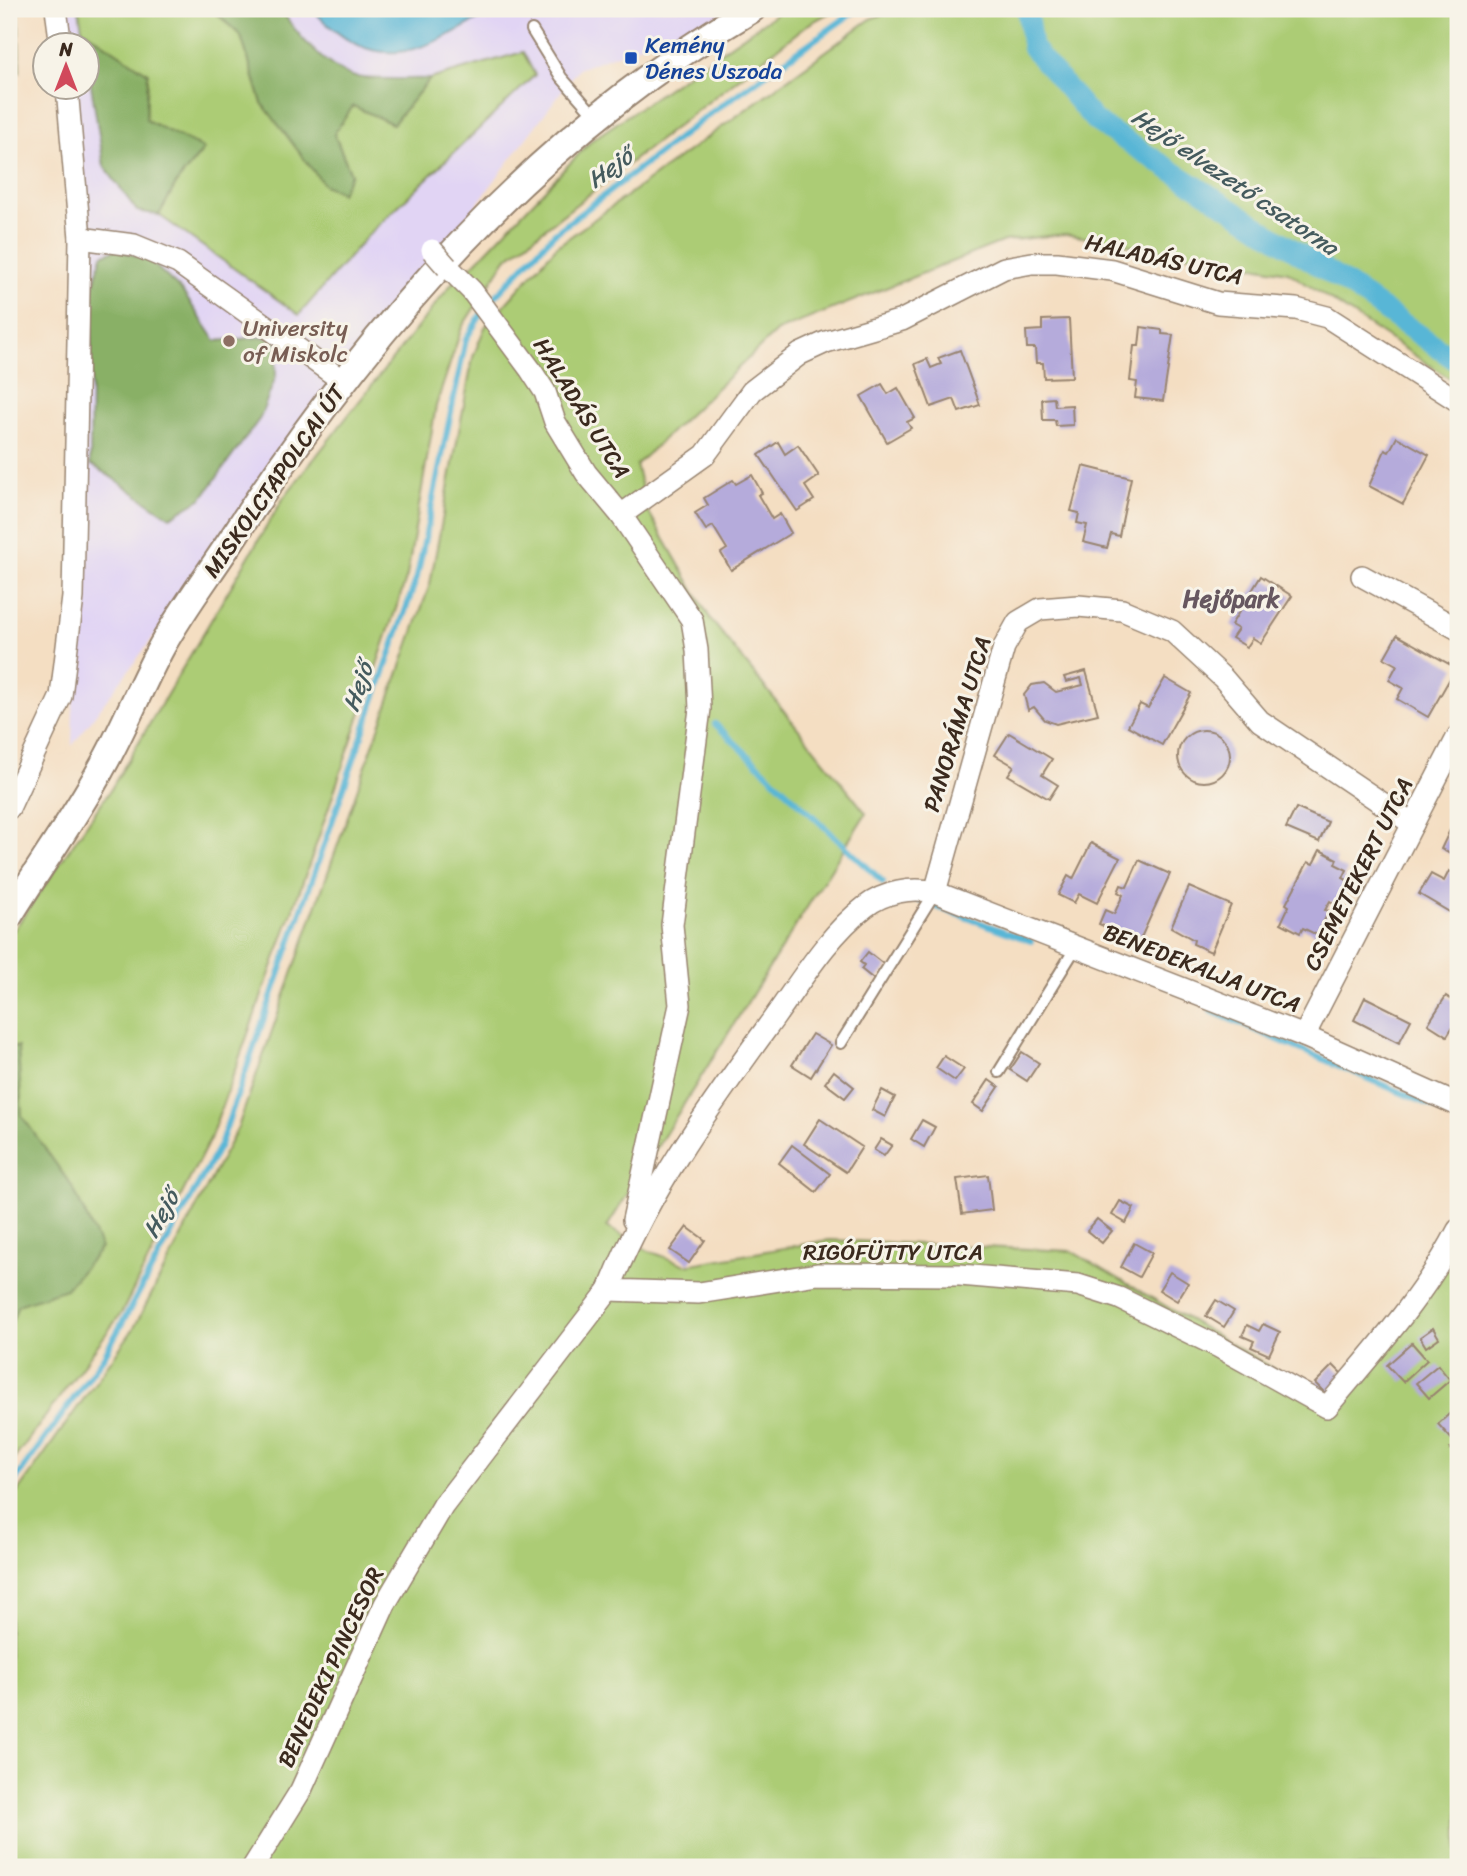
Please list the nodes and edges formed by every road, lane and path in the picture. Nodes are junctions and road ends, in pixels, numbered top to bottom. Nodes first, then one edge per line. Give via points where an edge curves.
1 (56, 9) edge
2 (752, 9) edge
3 (532, 30) dead end
4 (59, 32) edge
5 (68, 102) edge
6 (596, 117) junction
7 (80, 238) junction
8 (440, 259) junction
9 (343, 381) junction
10 (1458, 401) edge
11 (621, 515) junction
12 (1362, 576) dead end
13 (1458, 629) edge
14 (1458, 736) edge
15 (9, 808) edge
16 (1413, 824) junction
17 (927, 897) junction
18 (9, 916) edge
19 (1072, 956) junction
20 (1304, 1036) junction
21 (841, 1042) dead end
22 (999, 1072) dead end
23 (1458, 1105) edge
24 (1458, 1230) edge
25 (628, 1241) junction
26 (609, 1290) junction
27 (253, 1867) edge

1 - 4 street
2 - 6 street, MISKOLCTAPOLCAI ÚT via 676,57
3 - 6 lane via 561,77
5 - 7 street
6 - 8 street, MISKOLCTAPOLCAI ÚT
7 - 9 street via 134,245 178,263
7 - 15 street via 73,597 61,696
8 - 9 street, MISKOLCTAPOLCAI ÚT
8 - 11 street, HALADÁS UTCA via 469,290 545,392 555,422 586,474
9 - 18 street, MISKOLCTAPOLCAI ÚT via 265,488 163,645 101,770
10 - 11 street, HALADÁS UTCA via 1327,317 1296,309 1218,303 1112,270 1031,263 1003,268 902,320 800,354 752,391 705,454
11 - 25 street via 692,620 700,709 672,925 680,1005
12 - 13 street
14 - 16 street, CSEMETEKERT UTCA
16 - 17 street, PANORÁMA UTCA via 1260,721 1223,678 1172,631 1122,610 1040,609 1018,622 1004,647
16 - 20 street, CSEMETEKERT UTCA
17 - 19 street, BENEDEKALJA UTCA
17 - 21 lane
17 - 25 street via 908,889 865,907 834,939 682,1146
19 - 20 street, BENEDEKALJA UTCA
19 - 22 lane
20 - 23 street, BENEDEKALJA UTCA
24 - 26 street, RIGÓFÜTTY UTCA via 1409,1306 1327,1407 1118,1298 1078,1285 960,1275 817,1274 699,1293
25 - 26 street
26 - 27 street, BENEDEKI PINCESOR via 443,1506 385,1604 302,1790

